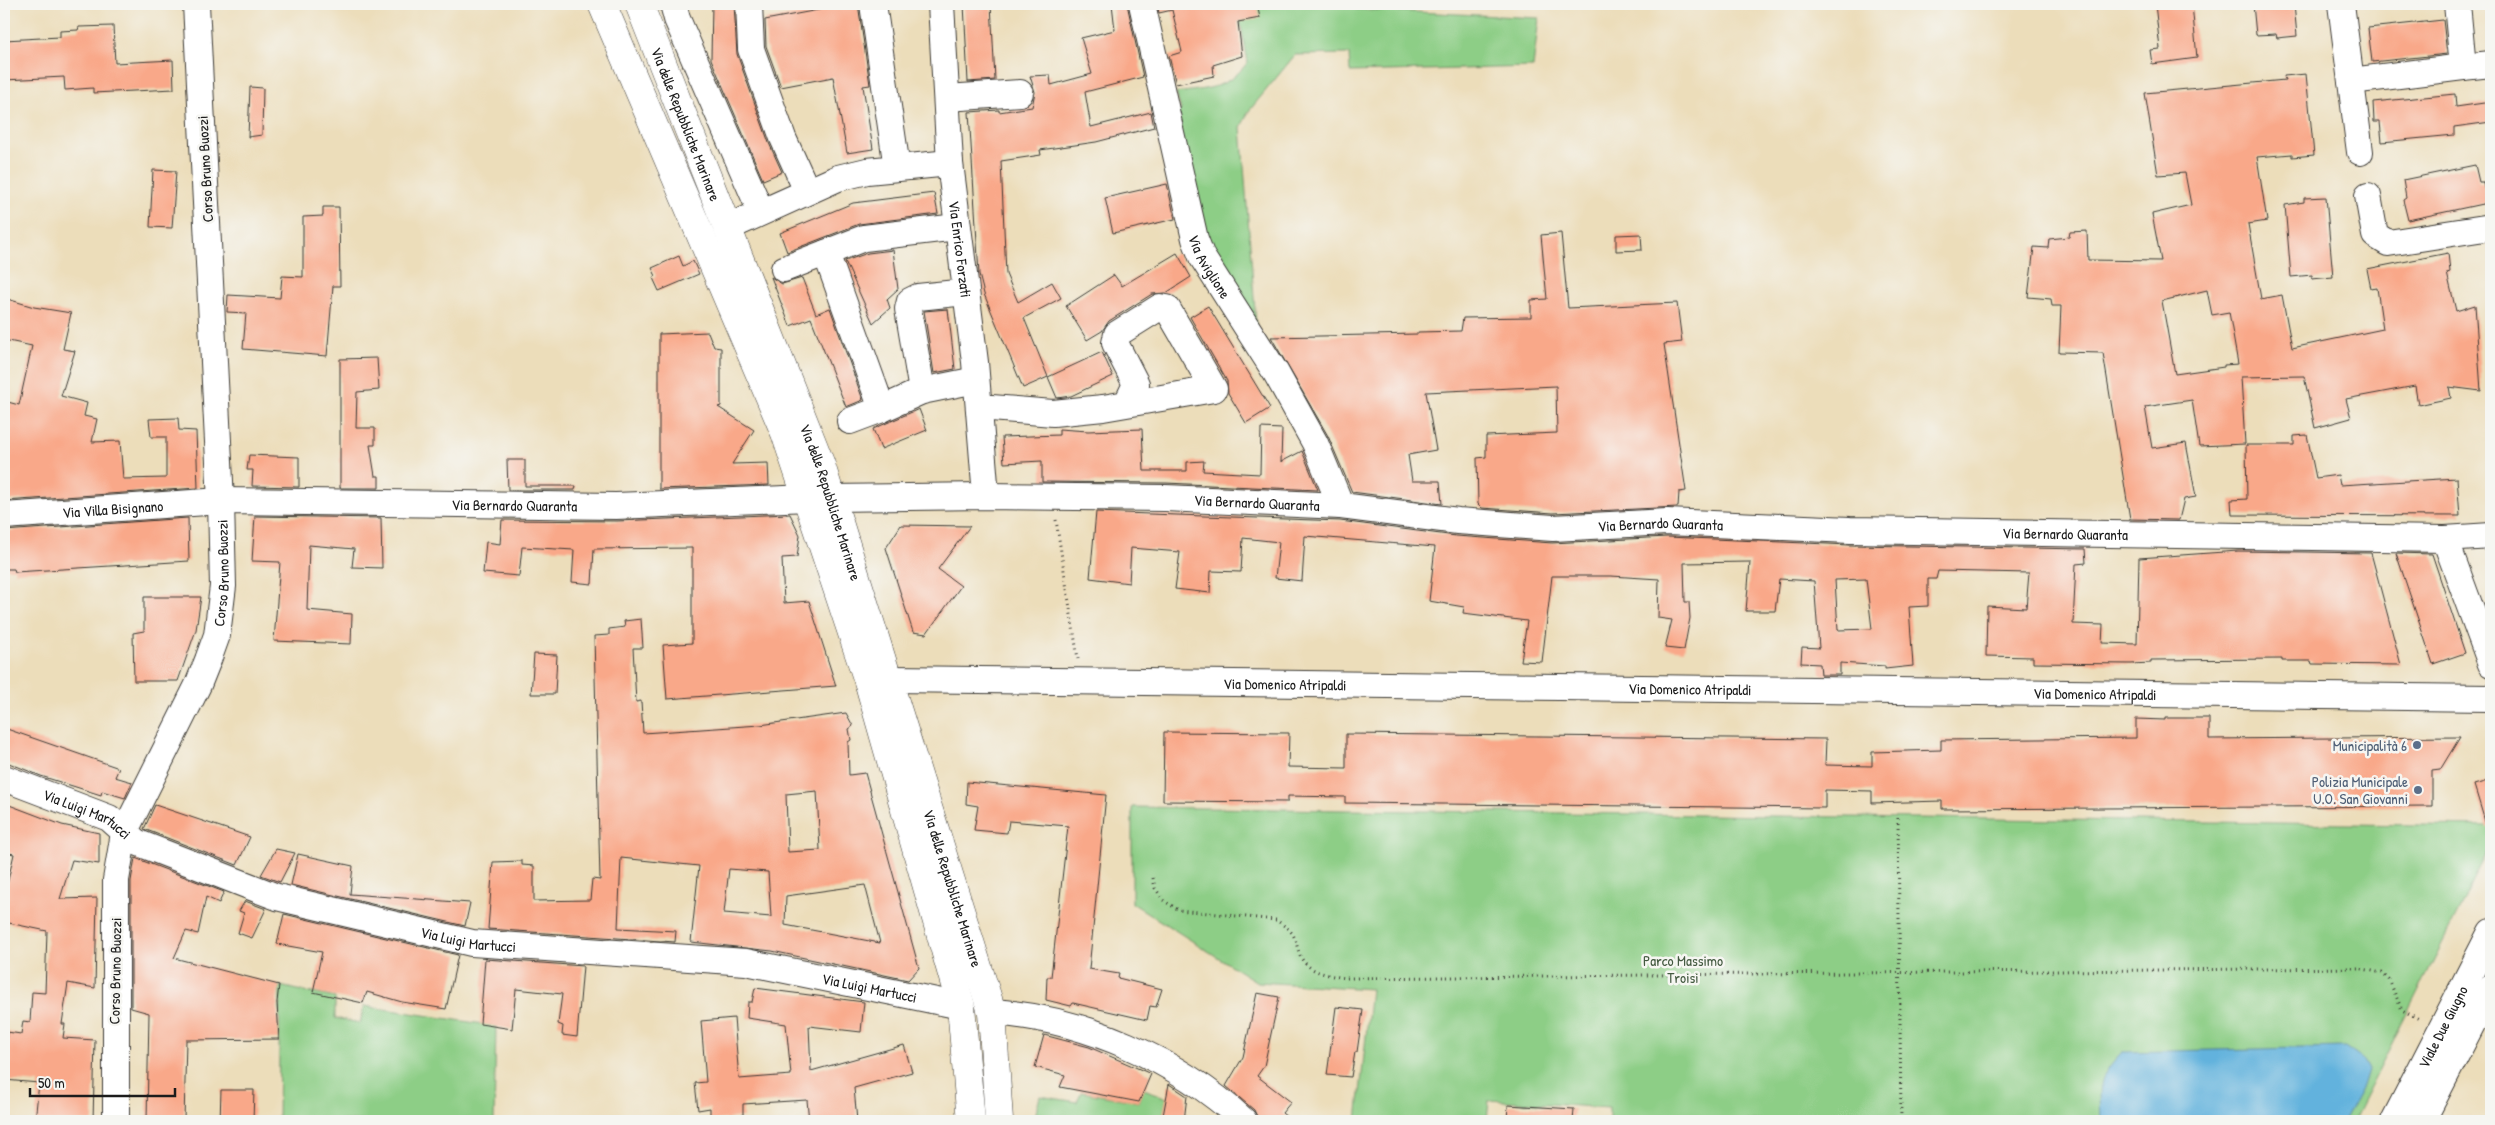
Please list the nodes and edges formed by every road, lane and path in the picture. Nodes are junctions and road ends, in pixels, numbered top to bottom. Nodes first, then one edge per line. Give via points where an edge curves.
1 (196, 4) edge
2 (602, 4) edge
3 (638, 4) edge
4 (673, 4) edge
5 (749, 4) edge
6 (873, 4) edge
7 (941, 4) edge
8 (1142, 4) edge
9 (2348, 4) edge
10 (2458, 4) edge
11 (2491, 64) edge
12 (2463, 67) junction
13 (2351, 81) junction
14 (1020, 93) dead end
15 (947, 98) junction
16 (2360, 152) dead end
17 (950, 163) junction
18 (897, 168) junction
19 (806, 191) junction
20 (2368, 196) dead end
21 (761, 212) junction
22 (957, 227) junction
23 (2491, 227) edge
24 (727, 228) junction
25 (826, 253) junction
26 (784, 269) dead end
27 (966, 292) junction
28 (976, 380) junction
29 (922, 391) junction
30 (1127, 403) dead end
31 (979, 408) junction
32 (882, 409) junction
33 (850, 421) dead end
34 (986, 496) junction
35 (1053, 497) junction
36 (819, 498) junction
37 (221, 501) junction
38 (1341, 506) junction
39 (4, 516) edge
40 (2491, 536) edge
41 (2444, 539) junction
42 (2491, 664) edge
43 (1082, 681) junction
44 (879, 682) junction
45 (2491, 698) edge
46 (4, 778) edge
47 (1898, 818) dead end
48 (124, 833) junction
49 (1153, 878) dead end
50 (2491, 932) edge
51 (1900, 972) junction
52 (2491, 987) edge
53 (961, 1006) junction
54 (992, 1012) junction
55 (2421, 1020) dead end
56 (116, 1121) edge
57 (971, 1121) edge
58 (999, 1121) edge
59 (1244, 1121) edge
60 (1901, 1121) edge
61 (2394, 1121) edge
62 (2422, 1121) edge

1 - 37 street, Corso Bruno Buozzi
2 - 36 main road, Via delle Repubbliche Marinare via 785,433
3 - 24 main road, Via delle Repubbliche Marinare
4 - 21 street
5 - 19 street via 751,49
6 - 18 street
7 - 15 street, Via Enrico Forzati
8 - 38 street, Via Aviglione via 1195,239 1202,257 1276,373 1315,443
9 - 13 street
10 - 12 street
11 - 12 street
12 - 13 street
13 - 16 street
14 - 15 street
15 - 17 street, Via Enrico Forzati
17 - 18 street
17 - 22 street, Via Enrico Forzati
18 - 19 street via 838,178
19 - 21 street
20 - 23 street via 2375,235 2388,243
21 - 24 street
22 - 25 street via 864,238
22 - 27 street, Via Enrico Forzati
24 - 36 main road, Via delle Repubbliche Marinare via 821,465
25 - 26 street
25 - 32 street
27 - 28 street, Via Enrico Forzati
27 - 29 street via 918,297 910,301 908,309
28 - 29 street
28 - 31 street, Via Enrico Forzati
29 - 32 street
30 - 31 street via 1053,413
31 - 34 street, Via Enrico Forzati
32 - 33 street
34 - 35 street, Via Bernardo Quaranta
34 - 36 street, Via Bernardo Quaranta
35 - 38 street, Via Bernardo Quaranta
35 - 43 path
36 - 37 street, Via Bernardo Quaranta via 616,506
36 - 44 main road, Via delle Repubbliche Marinare
37 - 39 street, Via Villa Bisignano
37 - 48 street, Corso Bruno Buozzi via 223,586 217,635 198,685
38 - 41 street, Via Bernardo Quaranta via 1458,521 1552,528 1667,522 1850,530
40 - 41 street, Via Bernardo Quaranta
41 - 42 street
43 - 44 street, Via Domenico Atripaldi
43 - 45 street, Via Domenico Atripaldi
44 - 53 main road, Via delle Repubbliche Marinare
44 - 54 main road, Via delle Repubbliche Marinare
46 - 48 street, Via Luigi Martucci via 109,818
47 - 51 path
48 - 53 street, Via Luigi Martucci via 136,842 277,897 472,943 746,962
48 - 56 street, Corso Bruno Buozzi via 116,880
49 - 51 path via 1155,888 1164,901 1179,910 1276,920 1295,938 1297,951 1305,964 1317,972 1346,978
50 - 61 street, Viale Due Giugno
51 - 55 path via 2358,968 2382,973 2389,980 2402,1010
51 - 60 path
52 - 62 street, Viale Due Giugno
53 - 54 main road
53 - 57 main road, Via delle Repubbliche Marinare
54 - 58 main road, Via delle Repubbliche Marinare
54 - 59 street via 1028,1014 1055,1021 1149,1056 1219,1098

